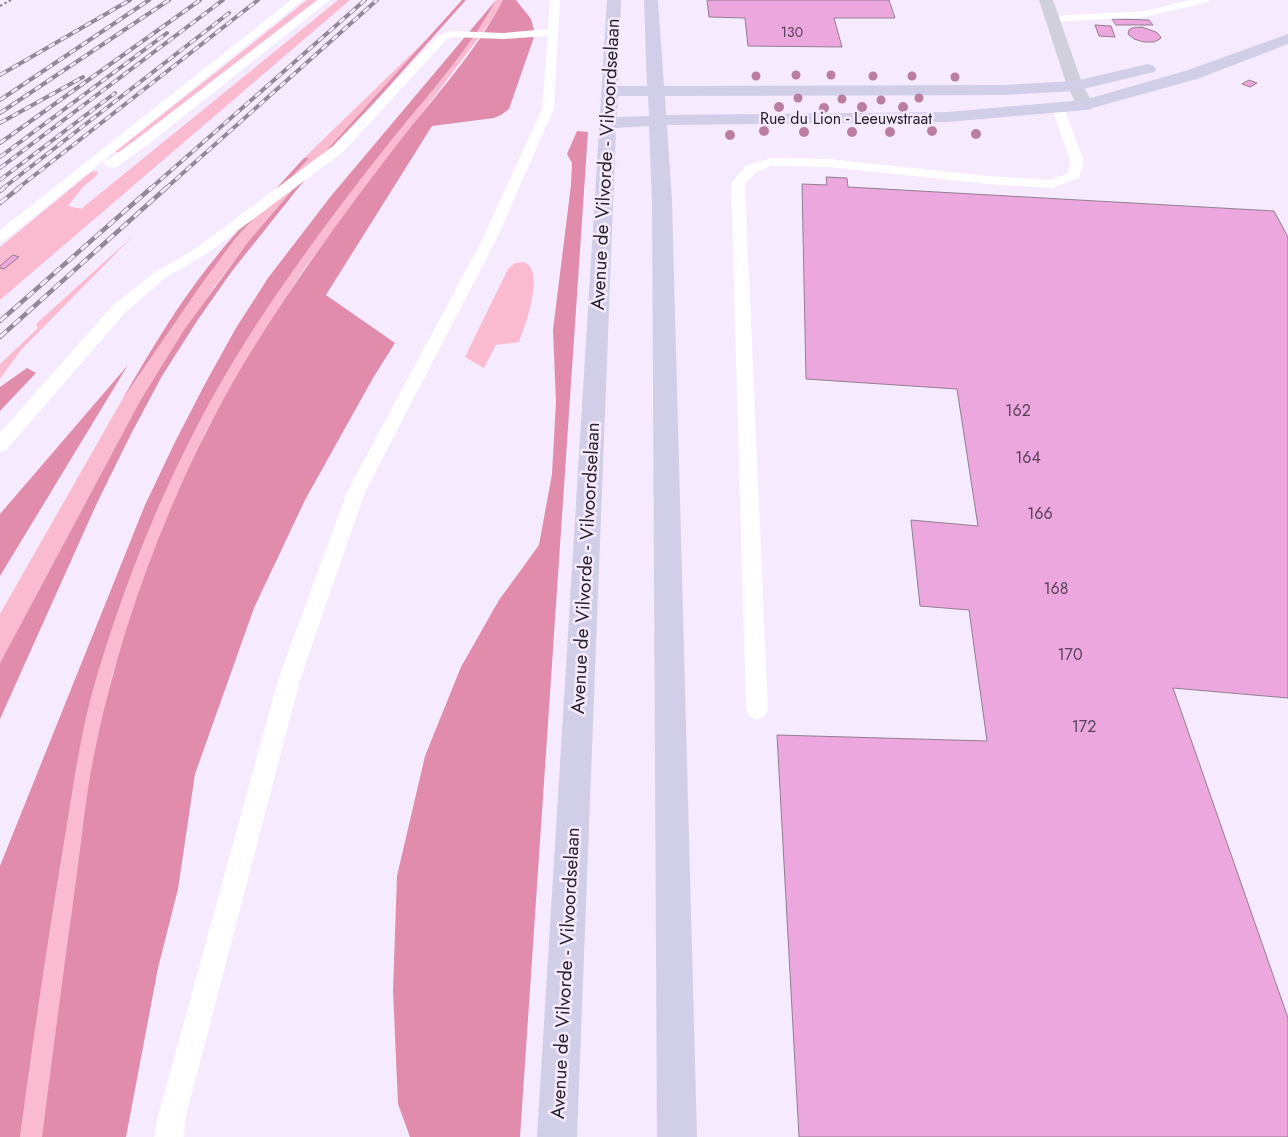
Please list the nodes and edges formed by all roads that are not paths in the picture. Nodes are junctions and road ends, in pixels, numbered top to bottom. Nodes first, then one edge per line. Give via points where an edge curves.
1 (298, 0) edge
2 (325, 0) edge
3 (555, 0) edge
4 (614, 0) edge
5 (651, 0) edge
6 (1046, 0) edge
7 (1169, 0) edge
8 (1204, 0) edge
9 (1180, 6) junction
10 (1053, 19) junction
11 (554, 32) junction
12 (1288, 39) edge
13 (1160, 66) dead end
14 (1076, 86) junction
15 (609, 90) junction
16 (656, 90) junction
17 (1085, 105) junction
18 (1058, 108) junction
19 (659, 121) junction
20 (607, 123) junction
21 (96, 160) junction
22 (0, 237) edge
23 (0, 445) edge
24 (757, 709) dead end
25 (170, 1137) edge
26 (557, 1137) edge
27 (677, 1137) edge

1 - 21 lane
2 - 21 lane via 112,164
3 - 11 lane
4 - 15 main road, Avenue de Vilvorde - Vilvoordselaan
5 - 16 main road, Avenue de Vilvorde - Vilvoordselaan
6 - 10 main road
7 - 9 lane
8 - 9 lane
9 - 10 lane via 1145,14
10 - 14 main road
11 - 23 lane via 503,36 452,34 443,37 338,149 215,242 160,275 118,309
11 - 25 lane via 548,109 489,240 356,492 289,680 171,1120
12 - 17 main road, Rue du Lion - Leeuwstraat via 1191,75
13 - 14 main road, Rue du Lion - Leeuwstraat
14 - 16 main road, Rue du Lion - Leeuwstraat via 1004,90
14 - 17 main road
15 - 16 main road, Rue du Lion - Leeuwstraat
15 - 20 main road, Avenue de Vilvorde - Vilvoordselaan
16 - 19 main road, Avenue de Vilvorde - Vilvoordselaan
17 - 18 main road, Rue du Lion - Leeuwstraat
18 - 19 main road, Rue du Lion - Leeuwstraat via 948,117
18 - 24 lane via 1077,160 1074,175 1052,184 828,164 770,162 751,169 738,183
19 - 20 main road, Rue du Lion - Leeuwstraat
19 - 27 main road, Avenue de Vilvorde - Vilvoordselaan
20 - 26 main road, Avenue de Vilvorde - Vilvoordselaan
21 - 22 lane

